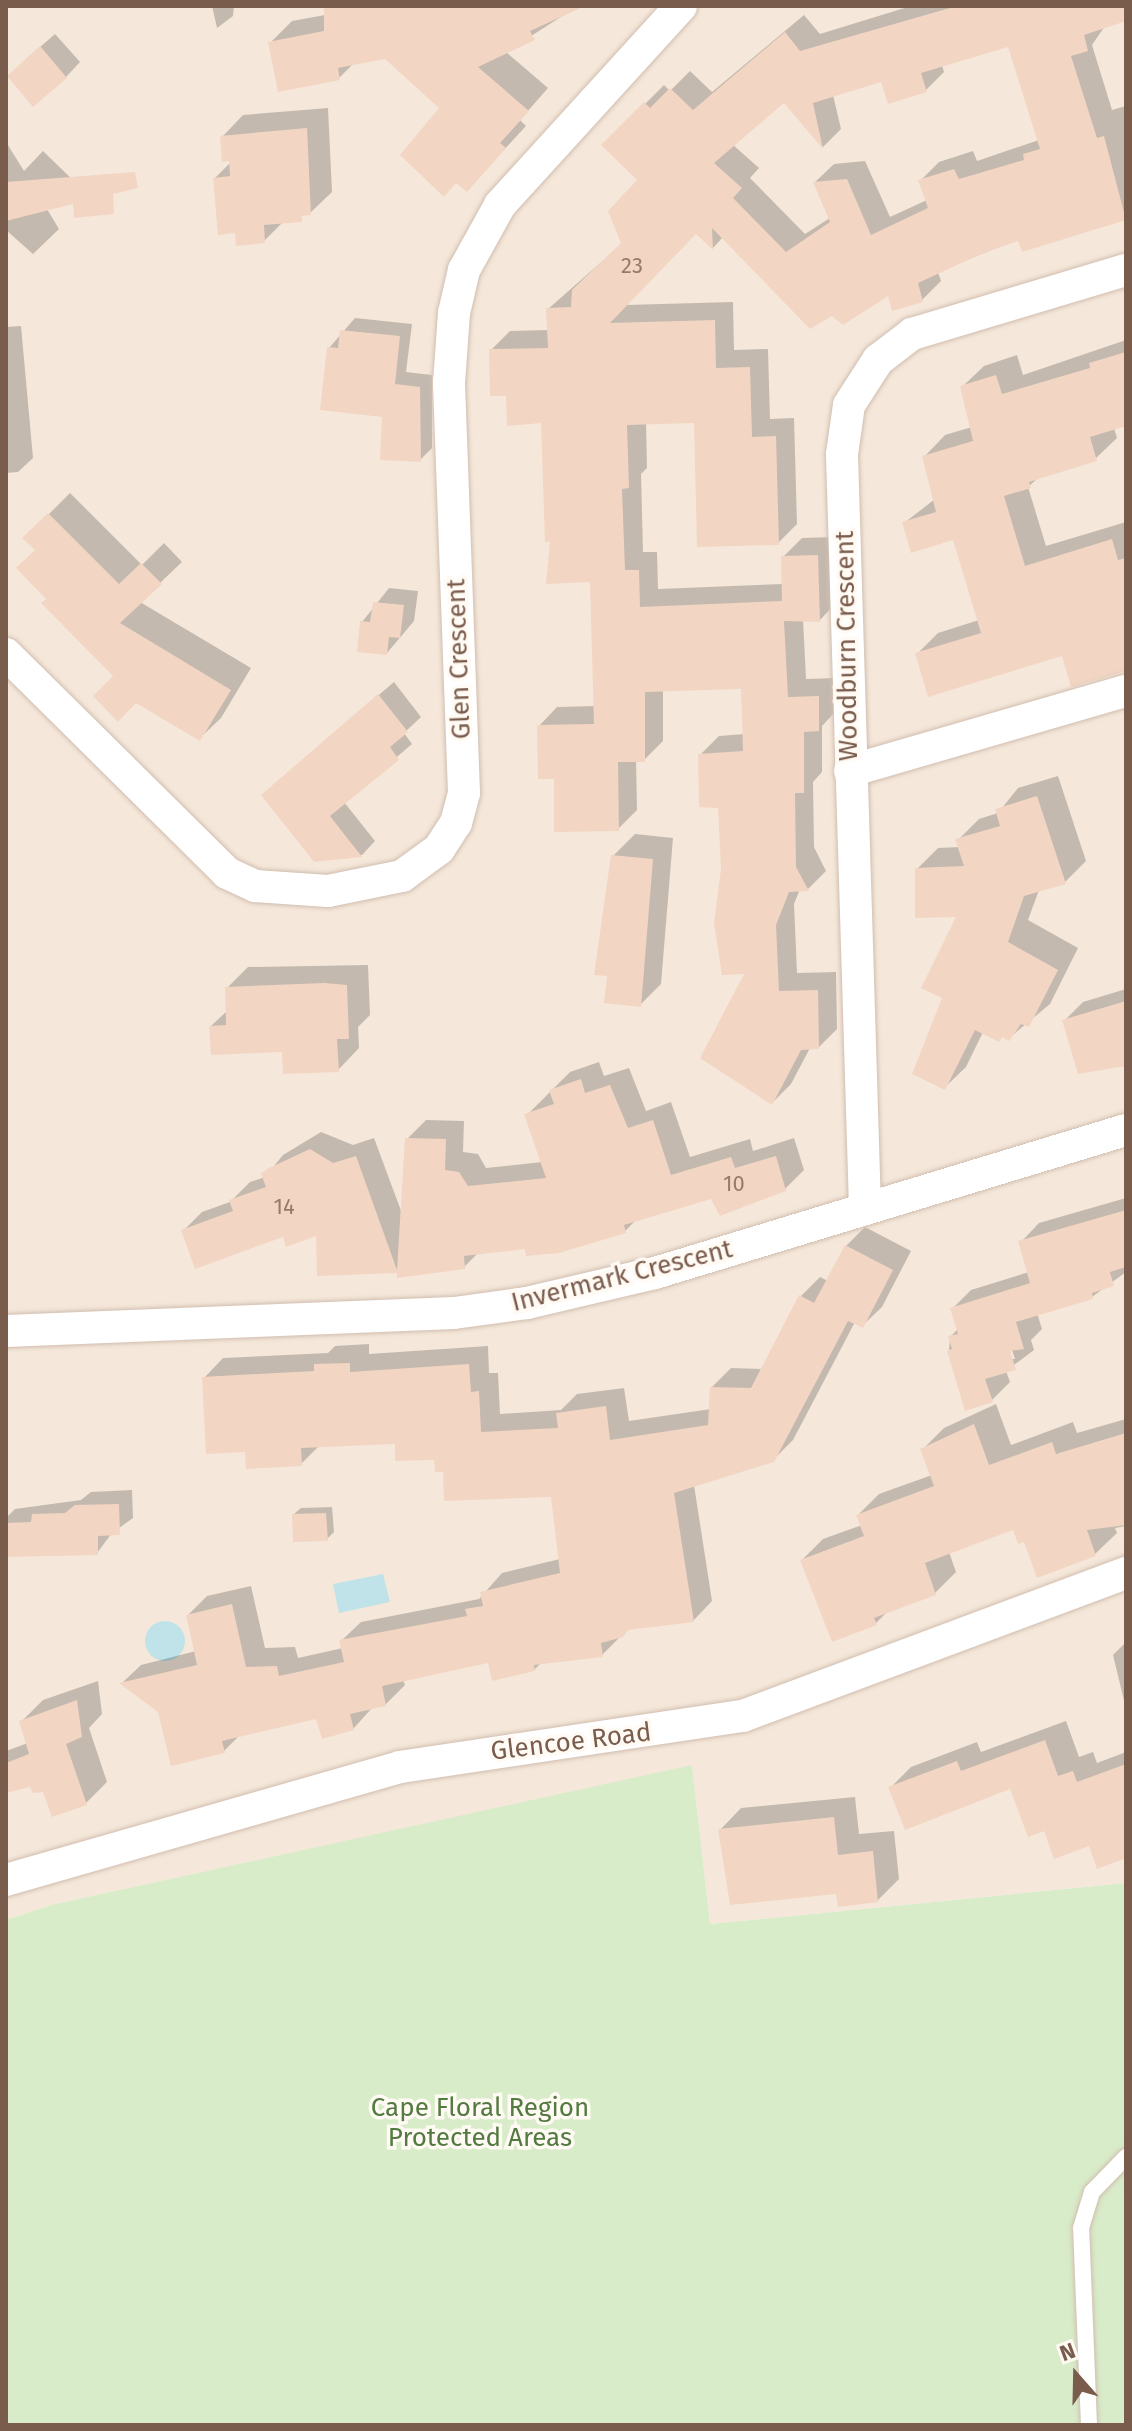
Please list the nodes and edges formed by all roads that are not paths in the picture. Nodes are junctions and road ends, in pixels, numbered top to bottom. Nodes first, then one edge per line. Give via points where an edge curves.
1 (681, 6) edge
2 (1126, 270) edge
3 (6, 654) edge
4 (1126, 691) edge
5 (850, 771) junction
6 (1126, 1130) edge
7 (865, 1208) junction
8 (6, 1331) edge
9 (1126, 1573) edge
10 (6, 1880) edge
11 (1126, 2157) edge
12 (1089, 2425) edge

1 - 3 street, Glen Crescent via 500,205 464,270 454,313 449,383 464,793 456,823 439,849 402,876 328,891 255,886 227,873
2 - 5 street, Woodburn Crescent via 912,334 878,360 853,393 842,454
4 - 5 street
5 - 7 street, Woodburn Crescent
6 - 7 street, Invermark Crescent
7 - 8 street, Invermark Crescent via 655,1273 527,1303 454,1313
9 - 10 street, Glencoe Road via 743,1716 400,1767
11 - 12 lane via 1092,2192 1081,2228

